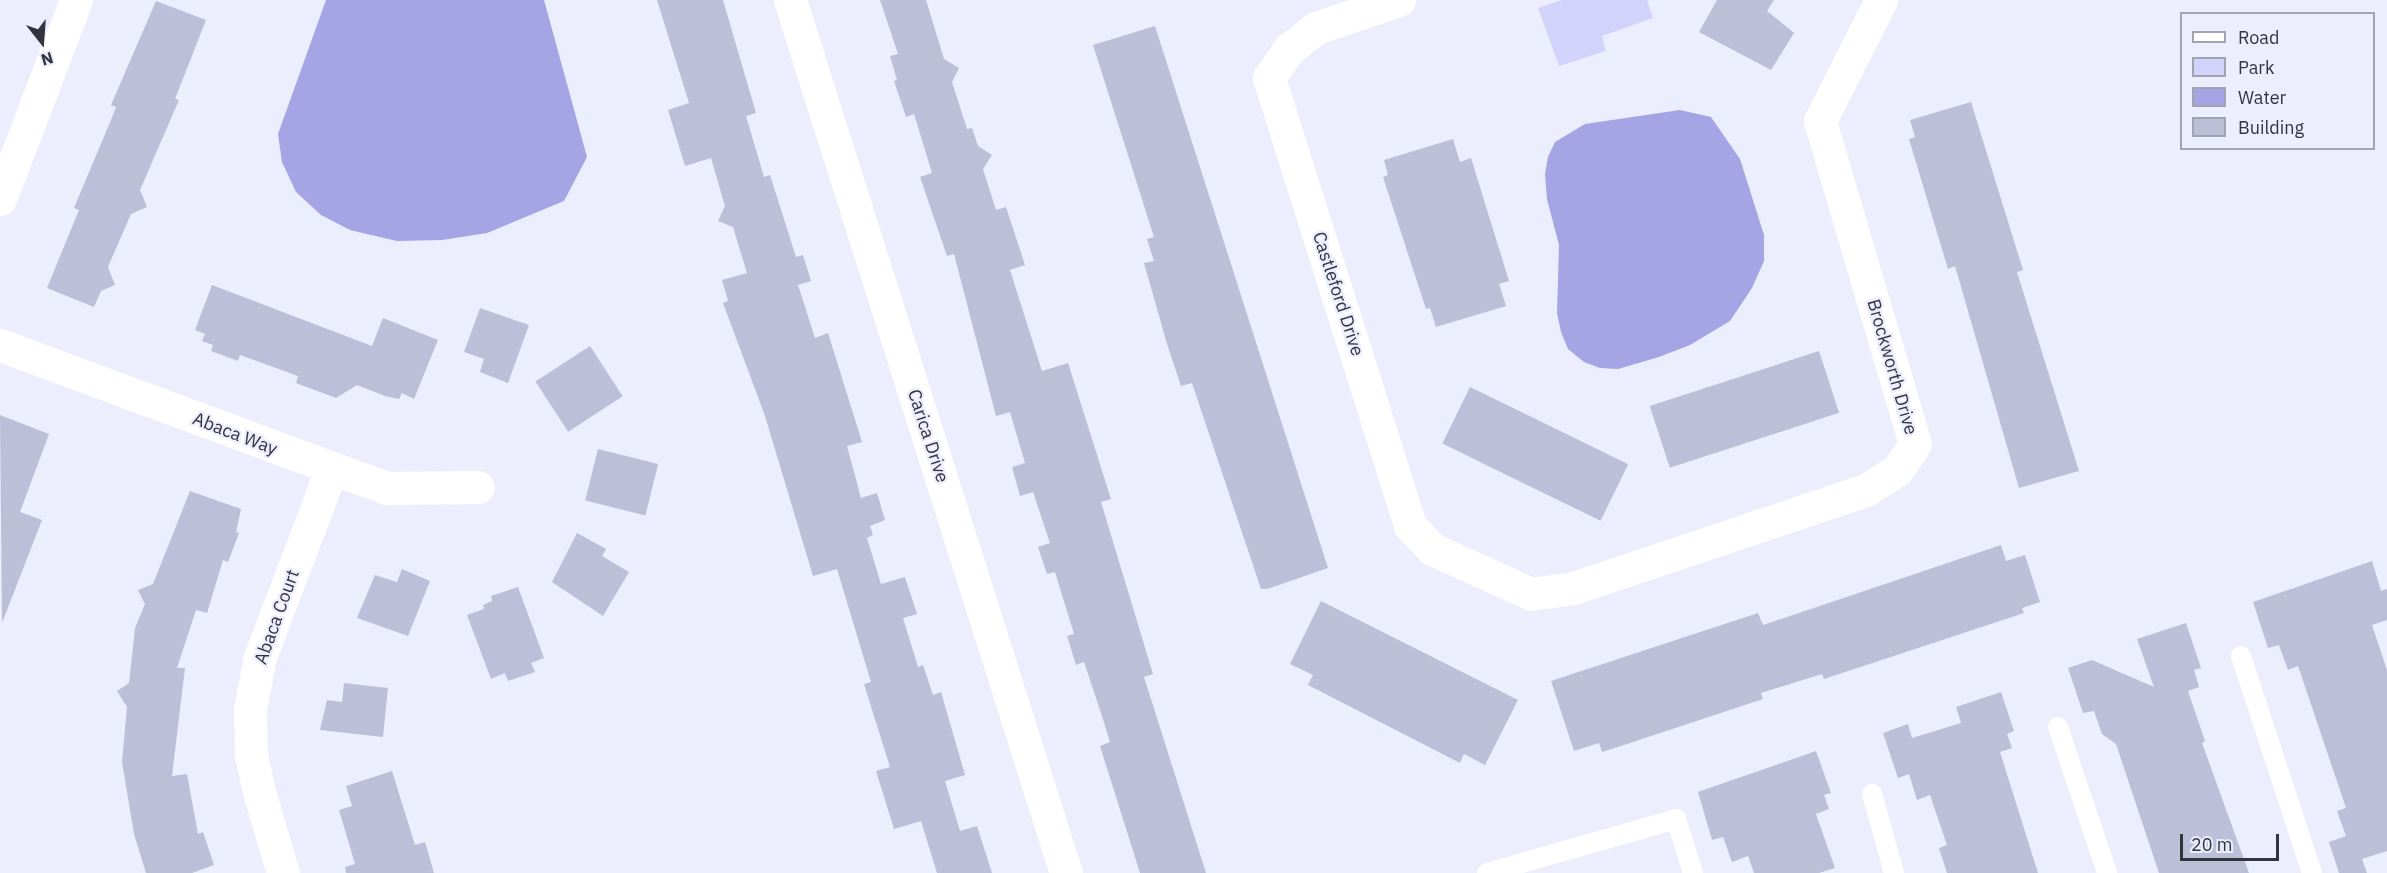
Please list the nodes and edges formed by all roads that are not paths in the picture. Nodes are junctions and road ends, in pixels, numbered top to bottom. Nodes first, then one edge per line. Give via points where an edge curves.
1 (76, 0) edge
2 (790, 0) edge
3 (1400, 0) edge
4 (1881, 0) edge
5 (0, 199) edge
6 (0, 345) edge
7 (331, 470) junction
8 (478, 487) dead end
9 (1531, 594) joint
10 (2241, 656) dead end
11 (2058, 727) dead end
12 (1872, 794) dead end
13 (283, 873) edge
14 (1066, 873) edge
15 (1487, 873) edge
16 (1693, 873) edge
17 (1894, 873) edge
18 (2107, 873) edge
19 (2312, 873) edge

1 - 5 street
2 - 14 street, Carica Drive
3 - 9 street, Castleford Drive via 1316,28 1289,49 1269,78 1410,526 1432,549
4 - 9 street, Brockworth Drive via 1820,121 1915,444 1898,469 1866,490 1573,588
6 - 7 street, Abaca Way
7 - 8 street, Abaca Way via 387,488
7 - 13 street, Abaca Court via 260,657 250,709 251,753 258,792
10 - 19 lane
11 - 18 lane
12 - 17 lane
15 - 16 lane via 1676,819

